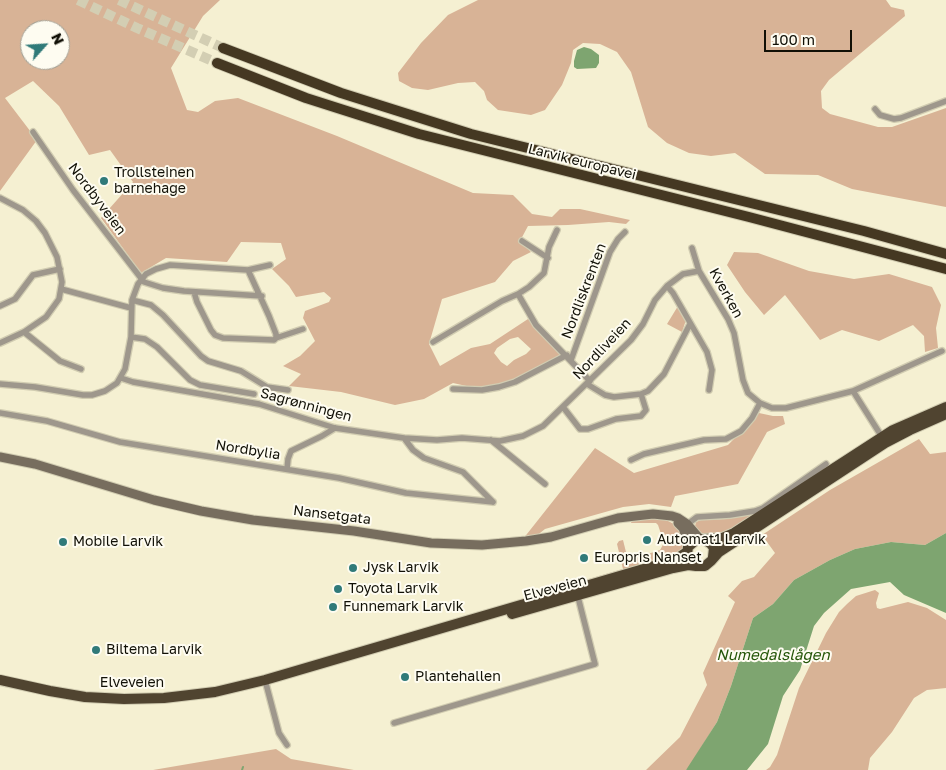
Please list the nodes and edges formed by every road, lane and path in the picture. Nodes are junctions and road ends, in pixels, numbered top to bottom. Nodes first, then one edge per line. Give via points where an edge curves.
1 (223, 48) tunnel mouth
2 (217, 63) tunnel mouth
3 (946, 101) edge
4 (875, 109) dead end
5 (34, 132) dead end
6 (0, 198) edge
7 (557, 230) dead end
8 (625, 232) dead end
9 (522, 241) dead end
10 (692, 248) dead end
11 (946, 254) edge
12 (548, 258) junction
13 (928, 264) junction
14 (270, 265) dead end
15 (60, 269) junction
16 (946, 269) edge
17 (248, 270) junction
18 (699, 271) junction
19 (946, 274) edge
20 (142, 280) junction
21 (667, 286) junction
22 (62, 288) junction
23 (194, 292) junction
24 (518, 294) junction
25 (262, 296) junction
26 (132, 300) junction
27 (0, 306) edge
28 (131, 308) junction
29 (690, 324) junction
30 (303, 329) dead end
31 (24, 332) junction
32 (131, 337) junction
33 (276, 338) junction
34 (433, 342) dead end
35 (0, 343) edge
36 (942, 351) dead end
37 (566, 355) junction
38 (571, 360) junction
39 (82, 369) dead end
40 (121, 378) junction
41 (588, 382) junction
42 (0, 384) edge
43 (453, 389) dead end
44 (288, 390) dead end
45 (709, 390) dead end
46 (853, 391) junction
47 (254, 394) dead end
48 (641, 394) junction
49 (760, 403) junction
50 (563, 407) junction
51 (946, 407) edge
52 (0, 413) edge
53 (946, 414) edge
54 (335, 428) junction
55 (882, 437) junction
56 (404, 438) junction
57 (491, 440) junction
58 (0, 457) edge
59 (631, 460) dead end
60 (826, 464) dead end
61 (287, 469) junction
62 (545, 484) dead end
63 (685, 526) junction
64 (702, 539) junction
65 (688, 548) junction
66 (714, 557) junction
67 (697, 566) junction
68 (577, 593) junction
69 (0, 680) edge
70 (265, 680) junction
71 (394, 723) dead end
72 (287, 745) dead end

1 - 11 highway, Larvik europavei via 341,93 463,132
2 - 13 highway, Larvik europavei via 306,98 419,134
3 - 4 street via 894,119 880,115
5 - 20 street, Nordbyveien via 73,190
6 - 15 street via 36,221 53,246
7 - 12 street via 550,243
8 - 38 street, Nordliskrenten via 610,252
9 - 12 street
10 - 18 street, Kverken
12 - 24 street via 544,273
13 - 16 highway, Larvik europavei
13 - 19 highway
14 - 17 street
15 - 22 street
15 - 27 street via 33,275 15,299
17 - 20 street via 170,265 156,269
17 - 25 street
18 - 21 street, Nordliveien via 683,274
18 - 49 street, Kverken via 734,333 742,380 748,393
20 - 23 street via 163,288
20 - 26 street
21 - 29 street
21 - 41 street, Nordliveien via 631,340
22 - 28 street
22 - 31 street via 54,308
23 - 25 street
23 - 33 street via 215,335 269,341
24 - 34 street
24 - 37 street via 536,325
25 - 33 street
26 - 28 street
26 - 44 street via 151,305 208,361 241,371 268,387
28 - 32 street
29 - 45 street via 710,362
29 - 48 street via 659,380
30 - 33 street
31 - 35 street
31 - 39 street via 60,361
32 - 40 street via 128,362
32 - 47 street via 145,339 157,347 190,380 200,385
36 - 46 street
37 - 38 street
37 - 43 street via 499,387
38 - 41 street
40 - 42 street via 111,388 92,395
40 - 54 street, Sagrønningen via 259,404
41 - 48 street via 605,395
41 - 50 street, Nordliveien
46 - 49 street via 786,408 772,408
46 - 55 street
48 - 50 street via 646,410 641,416 588,429 580,429
49 - 59 street via 741,431 726,439 704,440
50 - 57 street, Nordliveien via 543,426 522,436
51 - 55 highway
52 - 61 street, Nordbylia via 120,442
53 - 66 highway via 891,440
54 - 56 street, Sagrønningen
54 - 61 street via 291,451
55 - 64 highway via 734,533 722,538
56 - 57 street, Nordliveien
56 - 61 street, Nordbylia via 424,458 463,472 494,502 406,493
57 - 62 street
58 - 63 main road, Nansetgata via 201,511 431,543 482,545 526,541 642,514 665,515
60 - 63 street via 763,508 697,517
63 - 64 main road, Nansetgata
63 - 65 main road
64 - 65 highway via 693,541
64 - 66 highway via 714,548
65 - 67 highway via 690,561
65 - 68 highway, Elveveien via 678,558 664,564
66 - 67 highway via 705,566
67 - 68 highway, Elveveien via 674,568
68 - 70 highway, Elveveien
68 - 71 street via 595,664
69 - 70 highway, Elveveien via 67,694 124,699 215,692
70 - 72 street via 279,732

